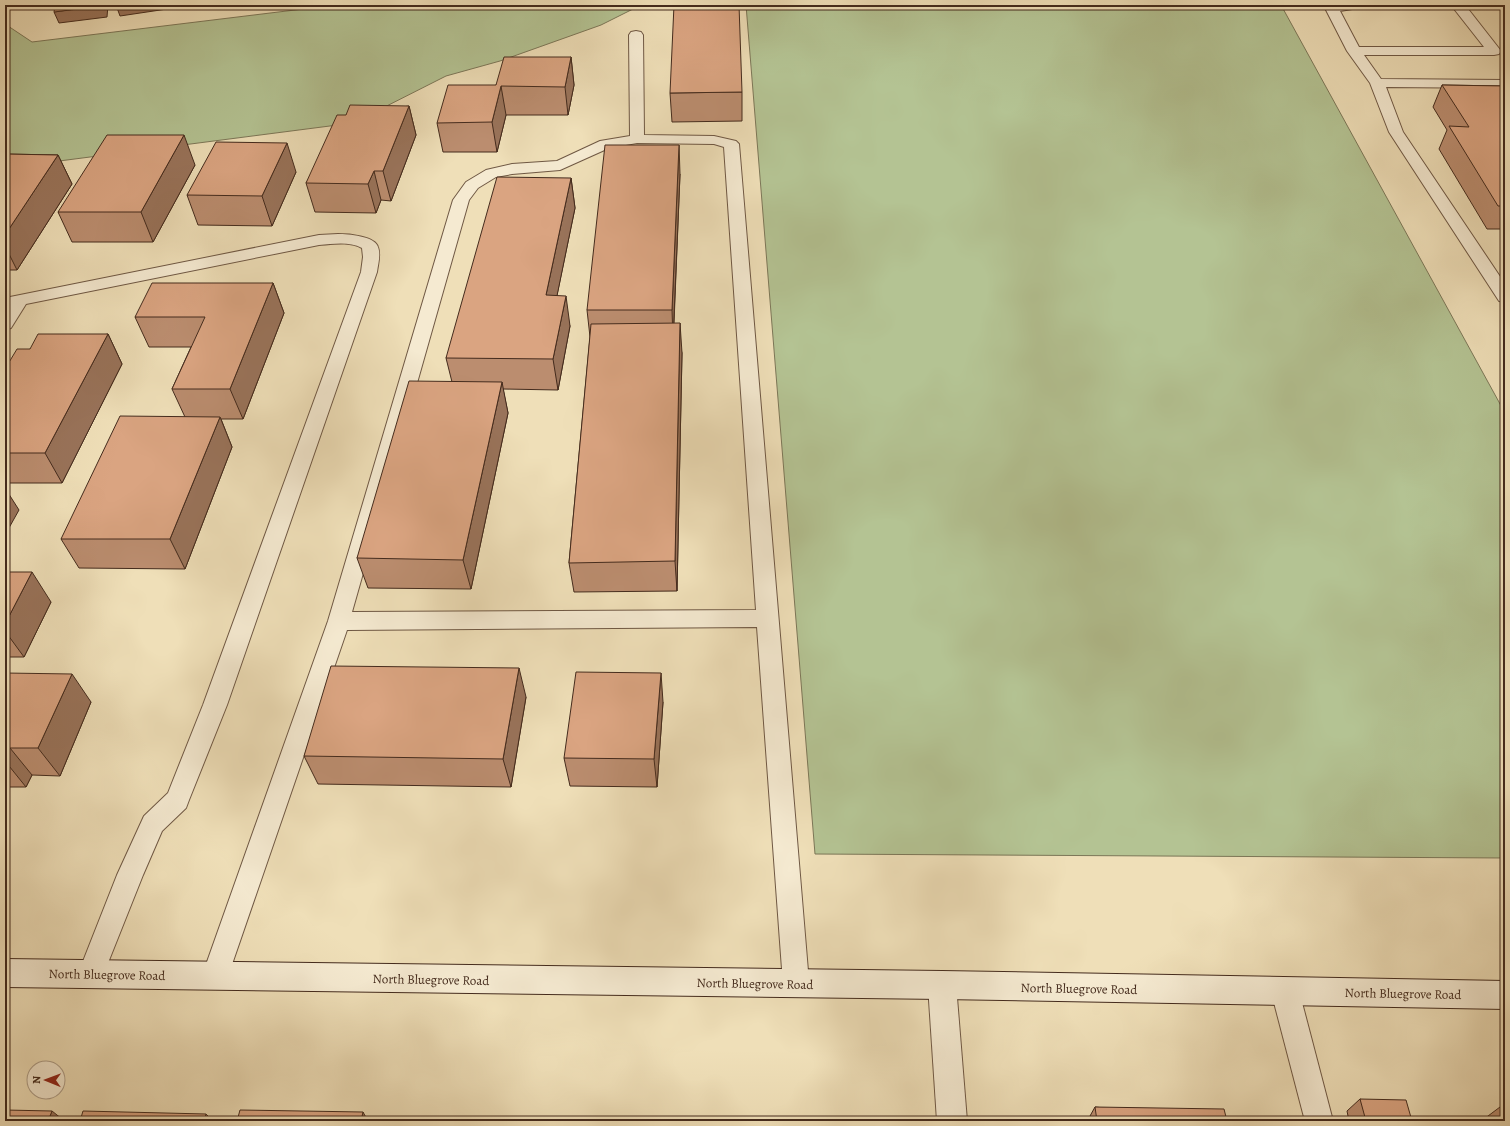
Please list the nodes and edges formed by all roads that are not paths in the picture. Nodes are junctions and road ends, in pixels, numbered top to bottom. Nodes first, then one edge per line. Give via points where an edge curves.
1 (1353, 5) edge
2 (1458, 5) edge
3 (636, 35) dead end
4 (1354, 51) junction
5 (1377, 83) junction
6 (1505, 84) edge
7 (637, 139) junction
8 (1503, 291) edge
9 (12, 302) edge
10 (5, 324) edge
11 (767, 618) junction
12 (339, 621) junction
13 (5, 973) edge
14 (91, 974) junction
15 (215, 976) junction
16 (796, 984) junction
17 (942, 985) junction
18 (1285, 991) junction
19 (1505, 995) edge
20 (952, 1121) edge
21 (1319, 1121) edge

1 - 4 lane via 1332,8
2 - 4 lane via 1494,51
3 - 7 lane
4 - 5 lane
5 - 6 lane
5 - 8 lane via 1396,132
7 - 11 lane via 714,140 731,144
7 - 12 lane via 605,144 560,165 492,173 472,185 461,200
9 - 10 lane
9 - 14 lane via 319,240 343,238 370,246 369,272 215,705 177,800 150,830
11 - 12 lane
11 - 16 lane
12 - 15 lane
13 - 14 street, North Bluegrove Road
14 - 15 street, North Bluegrove Road
15 - 16 street, North Bluegrove Road
16 - 17 street, North Bluegrove Road
17 - 18 street, North Bluegrove Road
17 - 20 street
18 - 19 street, North Bluegrove Road
18 - 21 lane

